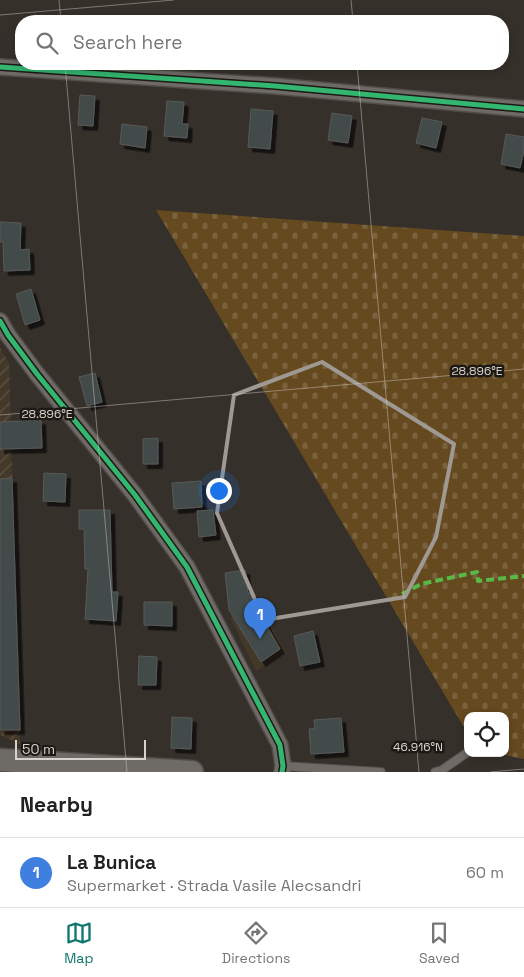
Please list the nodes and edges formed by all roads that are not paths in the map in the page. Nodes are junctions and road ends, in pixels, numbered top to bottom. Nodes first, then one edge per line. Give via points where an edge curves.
1 (0, 67) edge
2 (15, 68) edge
3 (43, 70) edge
4 (524, 109) edge
5 (0, 321) edge
6 (464, 755) edge
7 (0, 760) edge
8 (283, 769) edge
9 (192, 772) edge
10 (381, 772) edge
11 (435, 772) edge

1 - 2 street
3 - 4 street via 275,86
5 - 8 street via 31,366 135,495 187,567 280,745
6 - 11 lane
7 - 9 main road
8 - 10 lane

